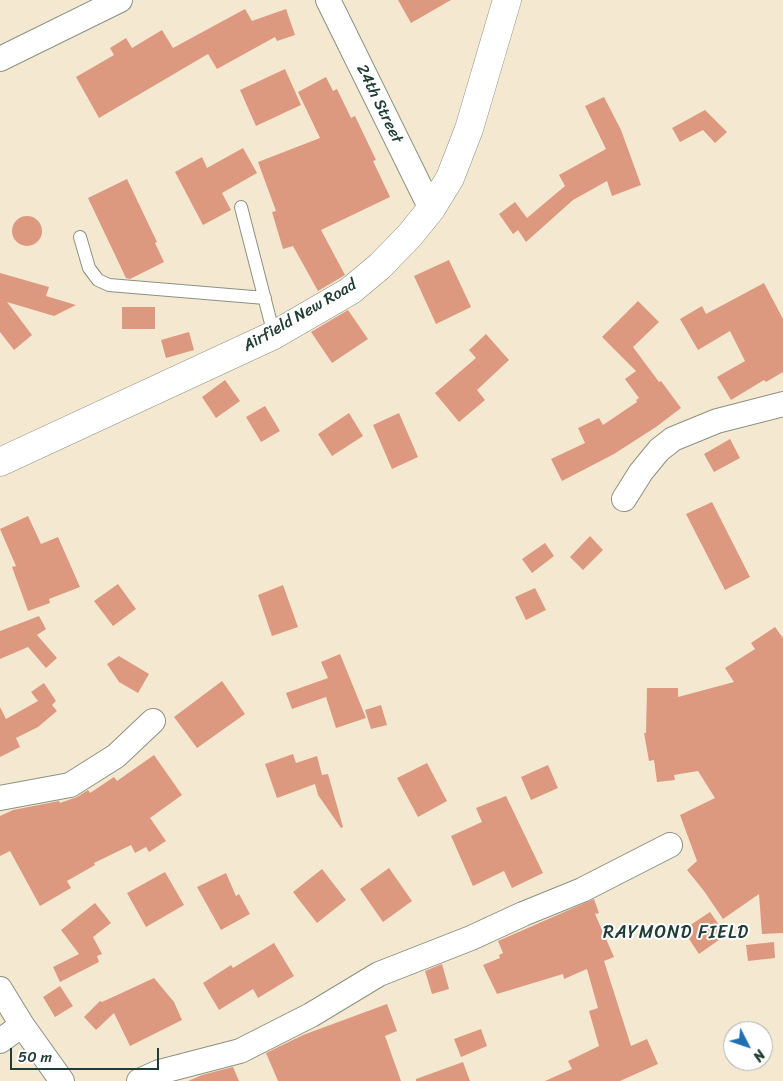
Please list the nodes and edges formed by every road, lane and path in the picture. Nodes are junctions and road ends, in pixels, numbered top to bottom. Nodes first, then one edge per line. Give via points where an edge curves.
1 (120, 0) edge
2 (328, 0) edge
3 (507, 0) edge
4 (0, 59) edge
5 (241, 207) dead end
6 (431, 209) junction
7 (80, 237) dead end
8 (264, 298) junction
9 (274, 334) junction
10 (783, 404) edge
11 (0, 462) edge
12 (624, 499) dead end
13 (153, 721) dead end
14 (0, 798) edge
15 (670, 845) dead end
16 (0, 989) edge
17 (22, 1025) junction
18 (0, 1041) edge
19 (62, 1081) edge
20 (139, 1081) edge

1 - 4 street
2 - 6 street, 24th Street
3 - 6 street, Airfield New Road via 469,129 450,178
5 - 8 lane
6 - 9 street, Airfield New Road via 392,254 350,291
7 - 8 lane via 89,268 98,280 109,285
8 - 9 lane
9 - 11 street, Airfield New Road
10 - 12 street via 717,421 674,439 659,450
13 - 14 street via 116,756 70,785
15 - 20 street via 582,890 379,974 311,1015 240,1051 159,1072
16 - 17 street
17 - 18 street
17 - 19 street

